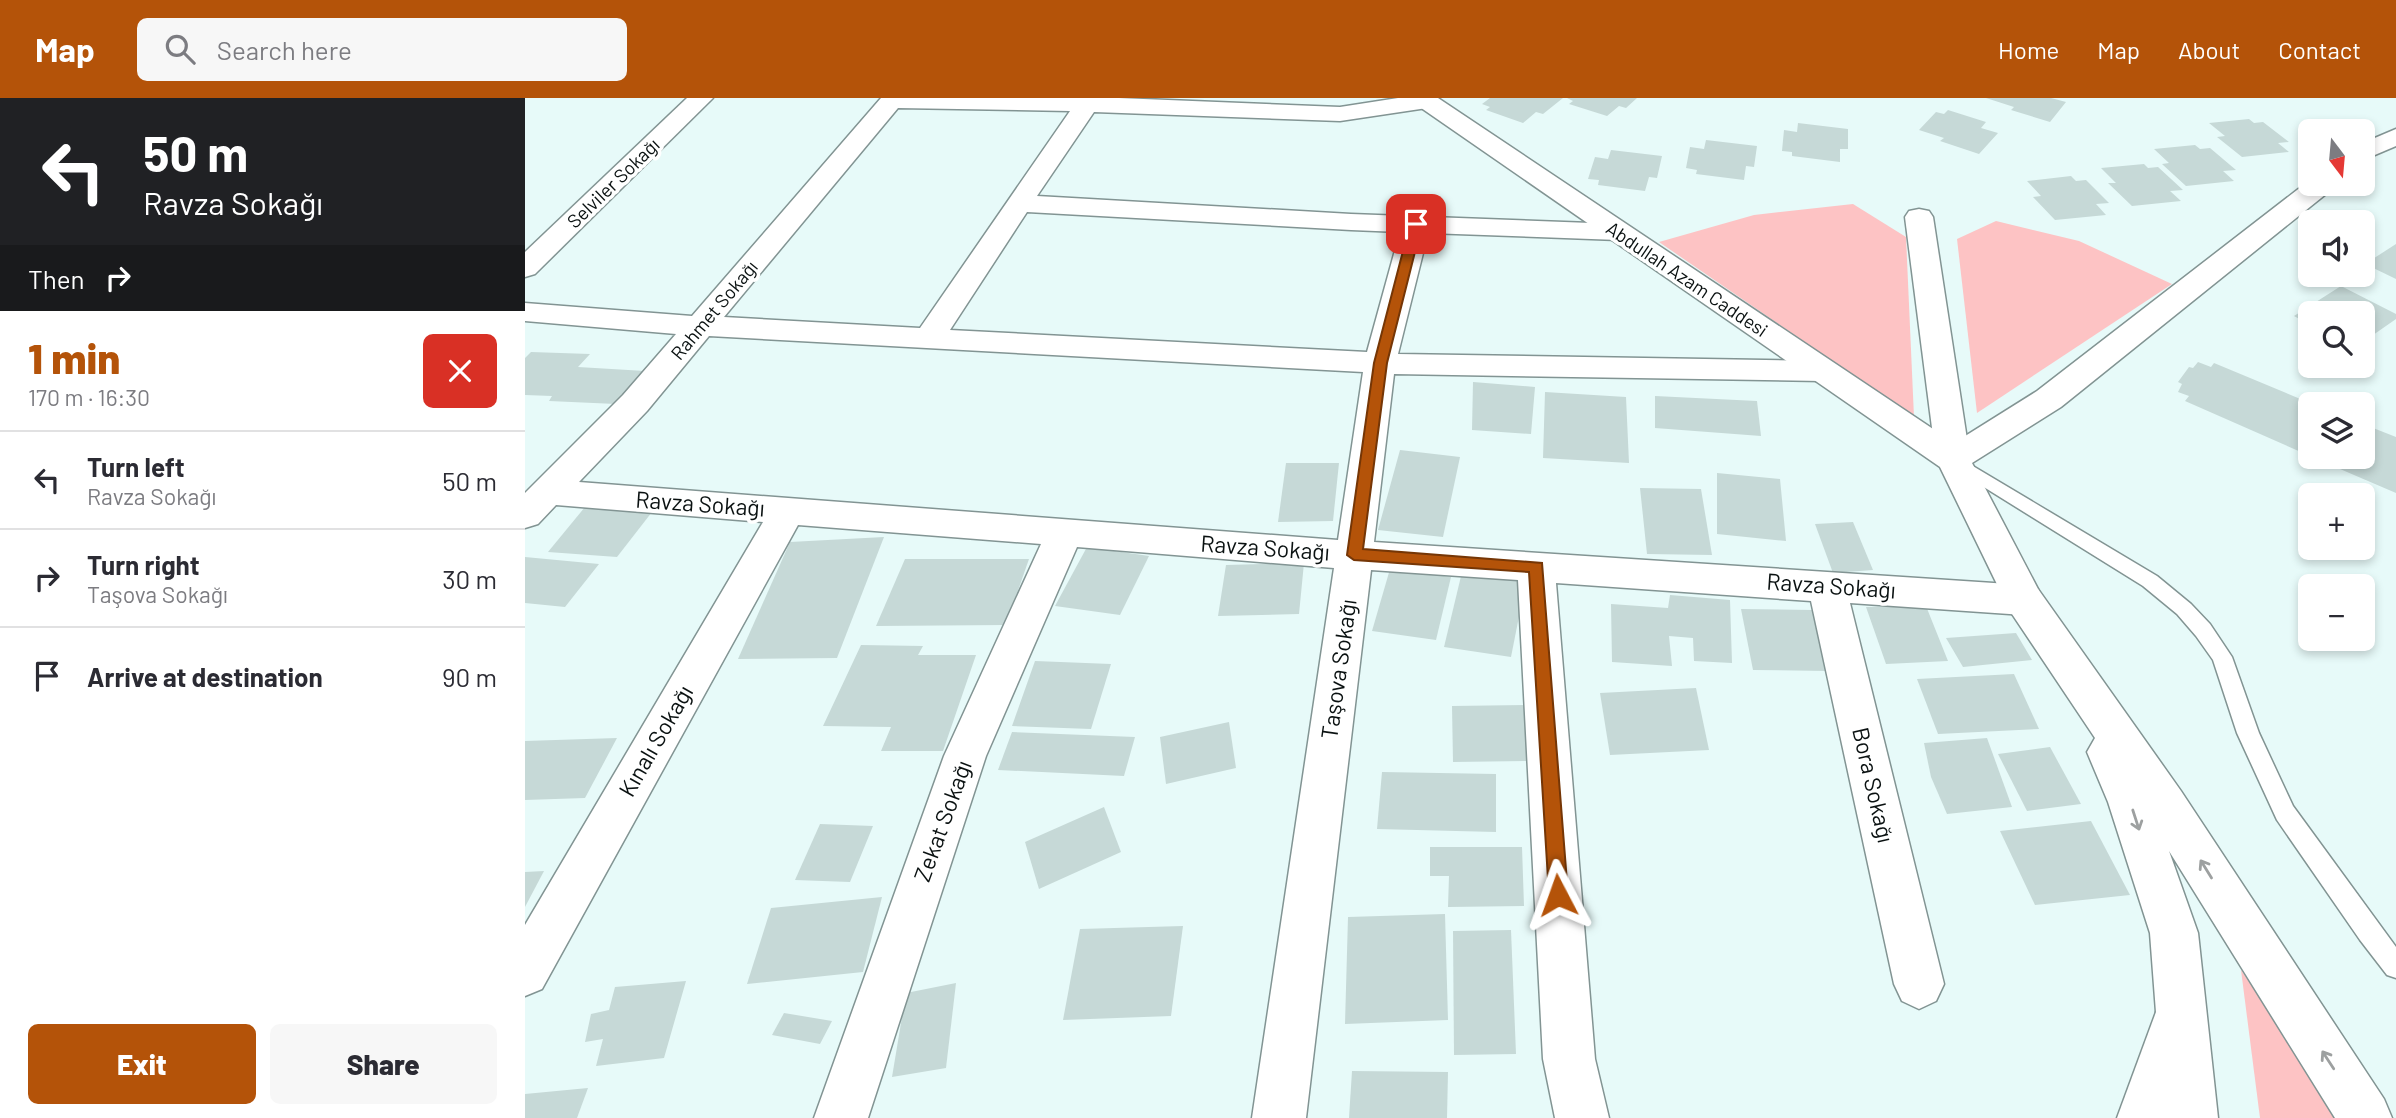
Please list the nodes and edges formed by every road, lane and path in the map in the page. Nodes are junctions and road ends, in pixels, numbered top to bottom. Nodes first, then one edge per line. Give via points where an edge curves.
1 (701, 98) edge
2 (893, 99) edge
3 (1424, 100) edge
4 (1089, 101) edge
5 (2396, 137) edge
6 (2375, 147) edge
7 (2307, 196) edge
8 (1019, 203) junction
9 (1919, 217) dead end
10 (1416, 224) junction
11 (1618, 232) junction
12 (525, 268) edge
13 (525, 312) edge
14 (700, 326) junction
15 (929, 338) junction
16 (1380, 363) junction
17 (1822, 371) junction
18 (1953, 459) junction
19 (536, 503) edge
20 (787, 510) junction
21 (1064, 532) junction
22 (1354, 555) junction
23 (1536, 567) junction
24 (1827, 586) junction
25 (2024, 600) junction
26 (2069, 667) junction
27 (2396, 965) edge
28 (525, 972) edge
29 (1919, 984) dead end
30 (2181, 1010) junction
31 (841, 1118) edge
32 (1279, 1118) edge
33 (1582, 1118) edge
34 (2144, 1118) edge
35 (2191, 1118) edge
36 (2365, 1118) edge

1 - 12 main road, Selviler Sokağı
2 - 4 main road
2 - 14 main road, Rahmet Sokağı
3 - 4 main road via 1340,114
3 - 11 main road, Abdullah Azam Caddesi
4 - 8 main road
5 - 6 main road
7 - 18 main road via 2049,399
8 - 10 main road
8 - 15 main road
9 - 18 main road
10 - 11 main road
10 - 16 main road, Taşova Sokağı
11 - 17 main road, Abdullah Azam Caddesi
13 - 14 main road
14 - 15 main road
14 - 19 main road, Rahmet Sokağı via 635,403
15 - 16 main road
16 - 17 main road
16 - 22 main road, Taşova Sokağı
17 - 18 main road, Abdullah Azam Caddesi
18 - 25 main road
18 - 27 lane via 2150,581 2203,630 2222,657 2248,733 2285,813
19 - 20 main road, Ravza Sokağı
20 - 21 main road, Ravza Sokağı
20 - 28 main road, Kınalı Sokağı
21 - 22 main road, Ravza Sokağı
21 - 31 main road, Zekat Sokağı via 966,754
22 - 23 main road, Ravza Sokağı
22 - 32 main road, Taşova Sokağı
23 - 24 main road, Ravza Sokağı
23 - 33 main road via 1569,1059
24 - 25 main road, Ravza Sokağı
24 - 29 main road, Bora Sokağı
25 - 26 main road
26 -> 30 main road via 2130,802 2174,933
36 -> 26 main road via 2165,805
30 - 34 main road
30 - 35 main road

